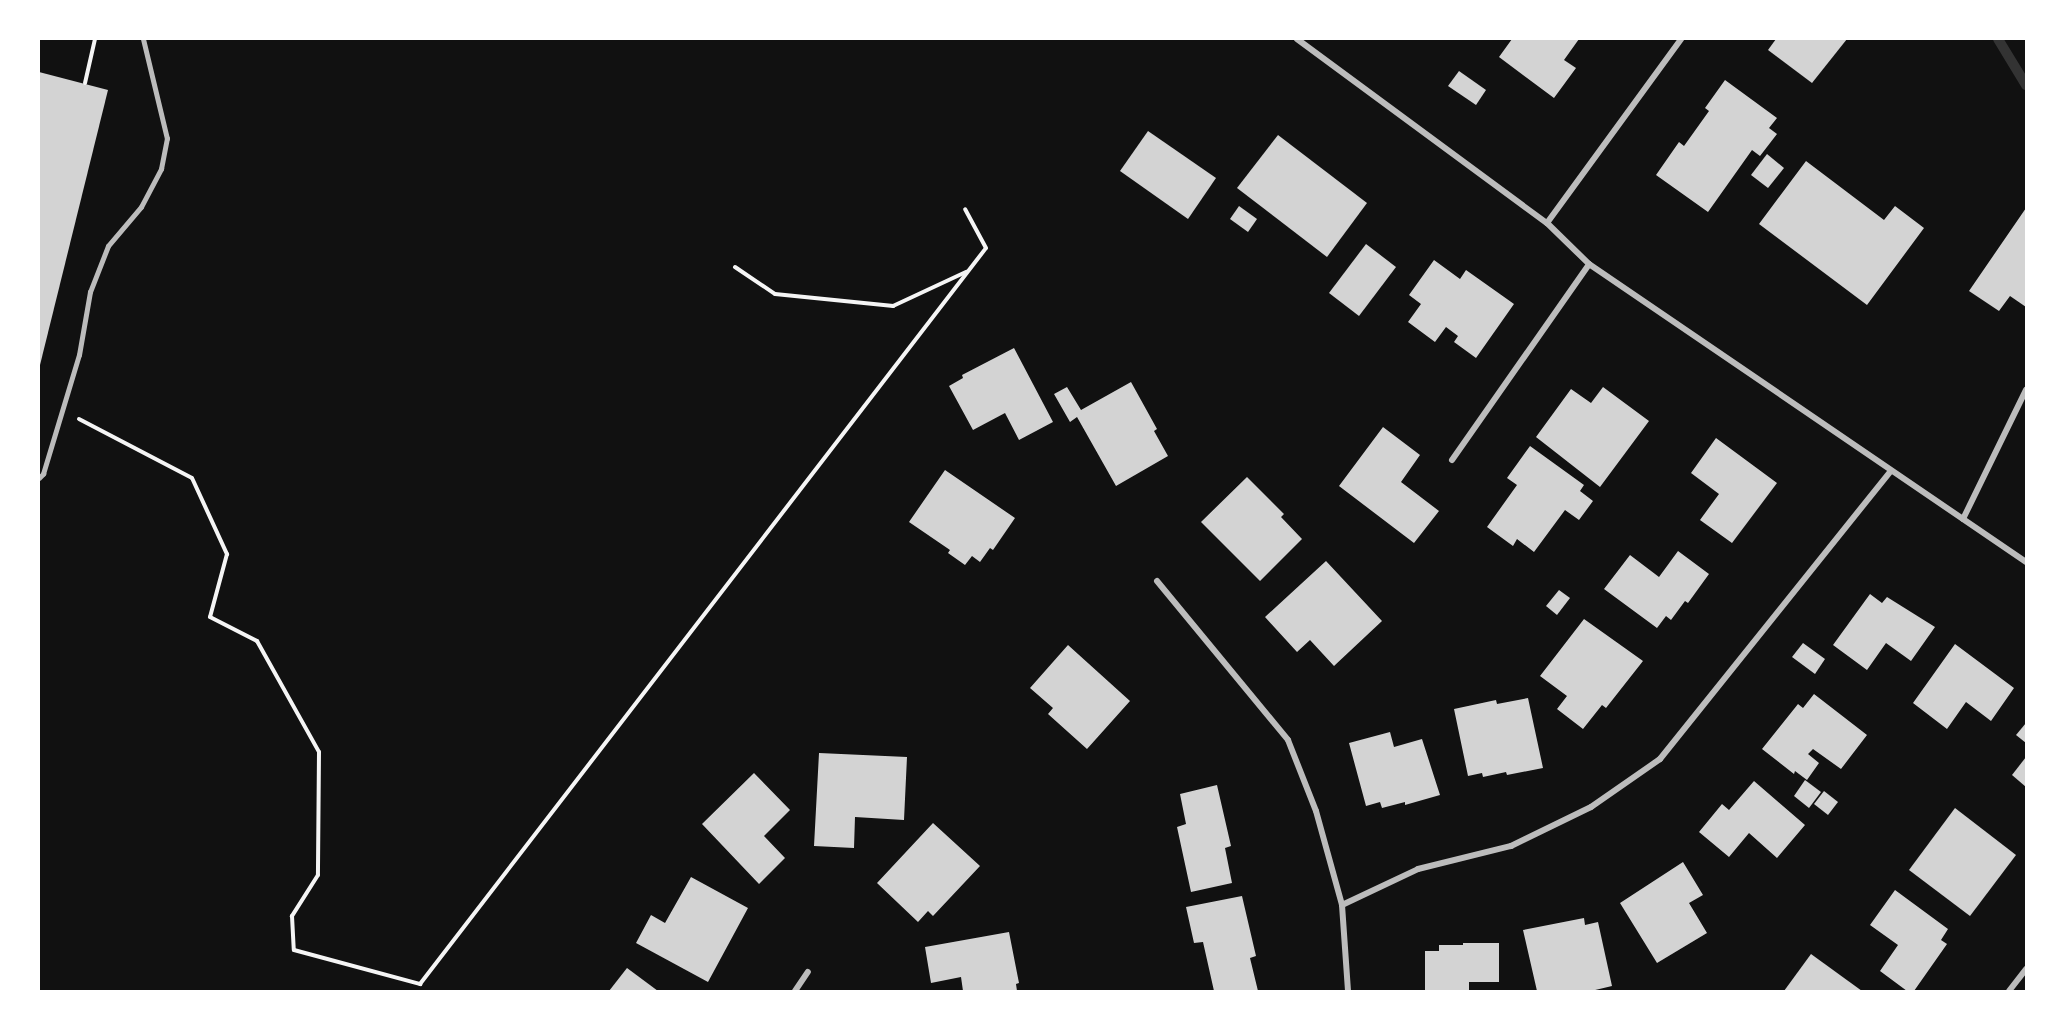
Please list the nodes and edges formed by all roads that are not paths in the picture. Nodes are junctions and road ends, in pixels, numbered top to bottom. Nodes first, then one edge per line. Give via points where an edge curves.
1 (143, 39) edge
2 (1297, 39) edge
3 (1681, 39) edge
4 (1547, 223) junction
5 (1589, 264) junction
6 (2026, 390) edge
7 (1452, 460) dead end
8 (1891, 471) junction
9 (39, 478) edge
10 (1963, 519) junction
11 (2026, 562) edge
12 (1157, 581) dead end
13 (1342, 905) junction
14 (2026, 969) edge
15 (808, 972) dead end
16 (795, 991) edge
17 (1348, 991) edge
18 (2009, 991) edge

1 - 9 lane via 167,139 161,169 141,207 108,246 90,292 79,355
2 - 4 street
3 - 4 street
4 - 5 street
5 - 7 street
5 - 8 street
6 - 10 street
8 - 10 street
8 - 13 street via 1660,759 1590,807 1511,846 1418,869
10 - 11 street
12 - 13 street via 1288,740 1316,811
13 - 17 street
14 - 18 street
15 - 16 street

